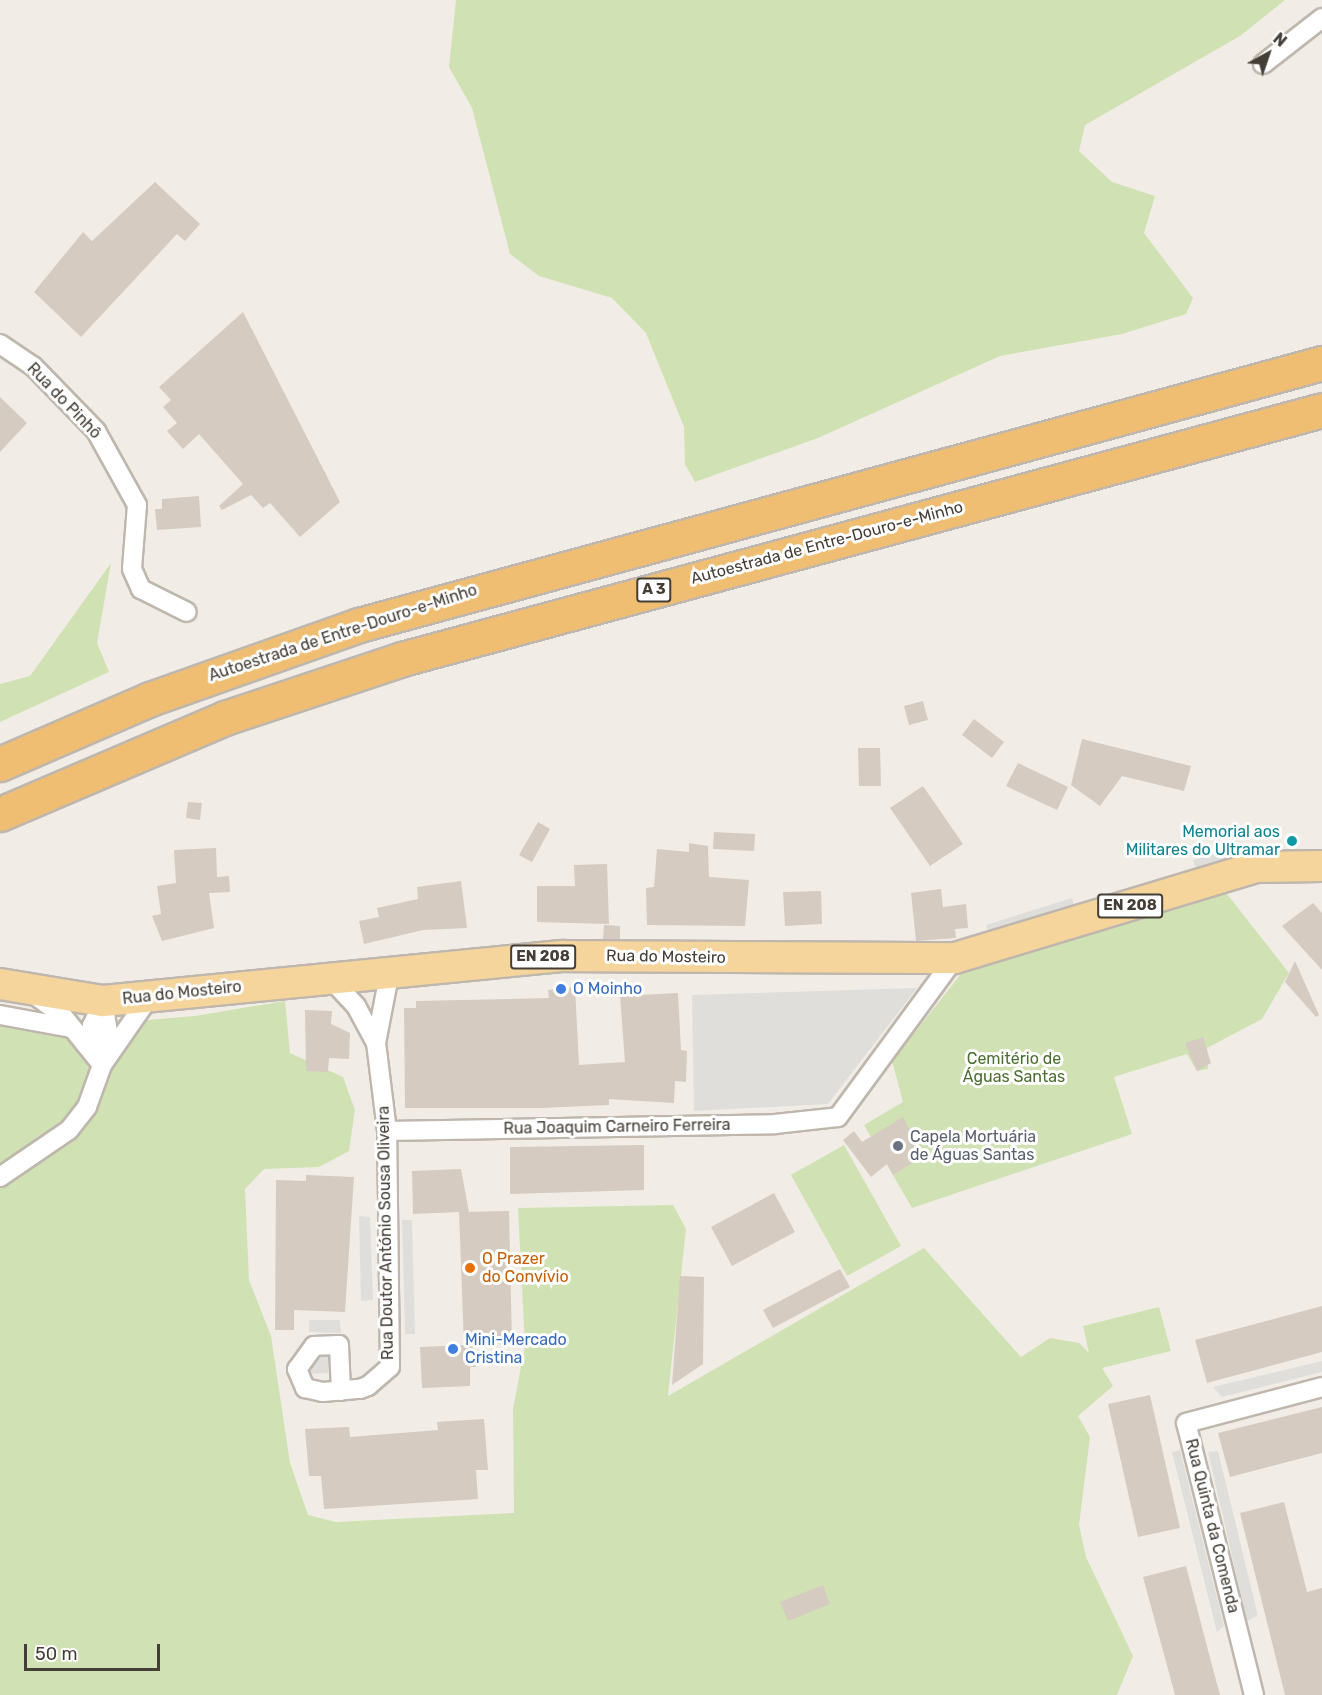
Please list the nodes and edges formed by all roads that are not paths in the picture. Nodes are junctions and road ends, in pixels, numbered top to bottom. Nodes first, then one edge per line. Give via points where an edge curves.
1 (1322, 18) edge
2 (1263, 64) dead end
3 (0, 344) edge
4 (1322, 363) edge
5 (1322, 410) edge
6 (188, 612) dead end
7 (0, 764) edge
8 (0, 814) edge
9 (1322, 866) edge
10 (955, 958) junction
11 (390, 970) junction
12 (329, 977) junction
13 (0, 984) edge
14 (31, 993) junction
15 (150, 996) junction
16 (104, 1001) junction
17 (0, 1015) edge
18 (75, 1029) junction
19 (376, 1043) junction
20 (106, 1058) junction
21 (387, 1131) junction
22 (0, 1177) edge
23 (1322, 1387) edge
24 (341, 1390) dead end
25 (1254, 1695) edge

1 - 2 street
3 - 6 street, Rua do Pinhô via 33,366 96,431 137,505 132,569 141,589
4 - 7 highway, Autoestrada de Entre-Douro-e-Minho via 369,622 209,676
5 - 8 highway, Autoestrada de Entre-Douro-e-Minho / A 3 via 391,663 225,718
9 - 10 main road, Rua do Mosteiro / EN 208 via 1256,867
10 - 11 main road, Rua do Mosteiro / EN 208 via 562,956
10 - 21 street, Rua Joaquim Carneiro Ferreira via 845,1113 811,1123
11 - 12 main road, Rua do Mosteiro / EN 208
11 - 19 street, Rua Doutor António Sousa Oliveira
12 - 15 main road, Rua do Mosteiro / EN 208
12 - 19 street, Rua Doutor António Sousa Oliveira via 356,1006
13 - 14 main road, Rua do Mosteiro / EN 208
14 - 16 main road, Rua do Mosteiro / EN 208
14 - 18 street
15 - 16 main road, Rua do Mosteiro / EN 208
15 - 20 street
16 - 20 street via 92,1026
17 - 18 street
18 - 20 street
19 - 21 street, Rua Doutor António Sousa Oliveira
20 - 22 street via 87,1107 69,1130
21 - 24 street, Rua Doutor António Sousa Oliveira via 390,1367 368,1386
23 - 25 street, Rua Quinta da Comenda via 1186,1423

